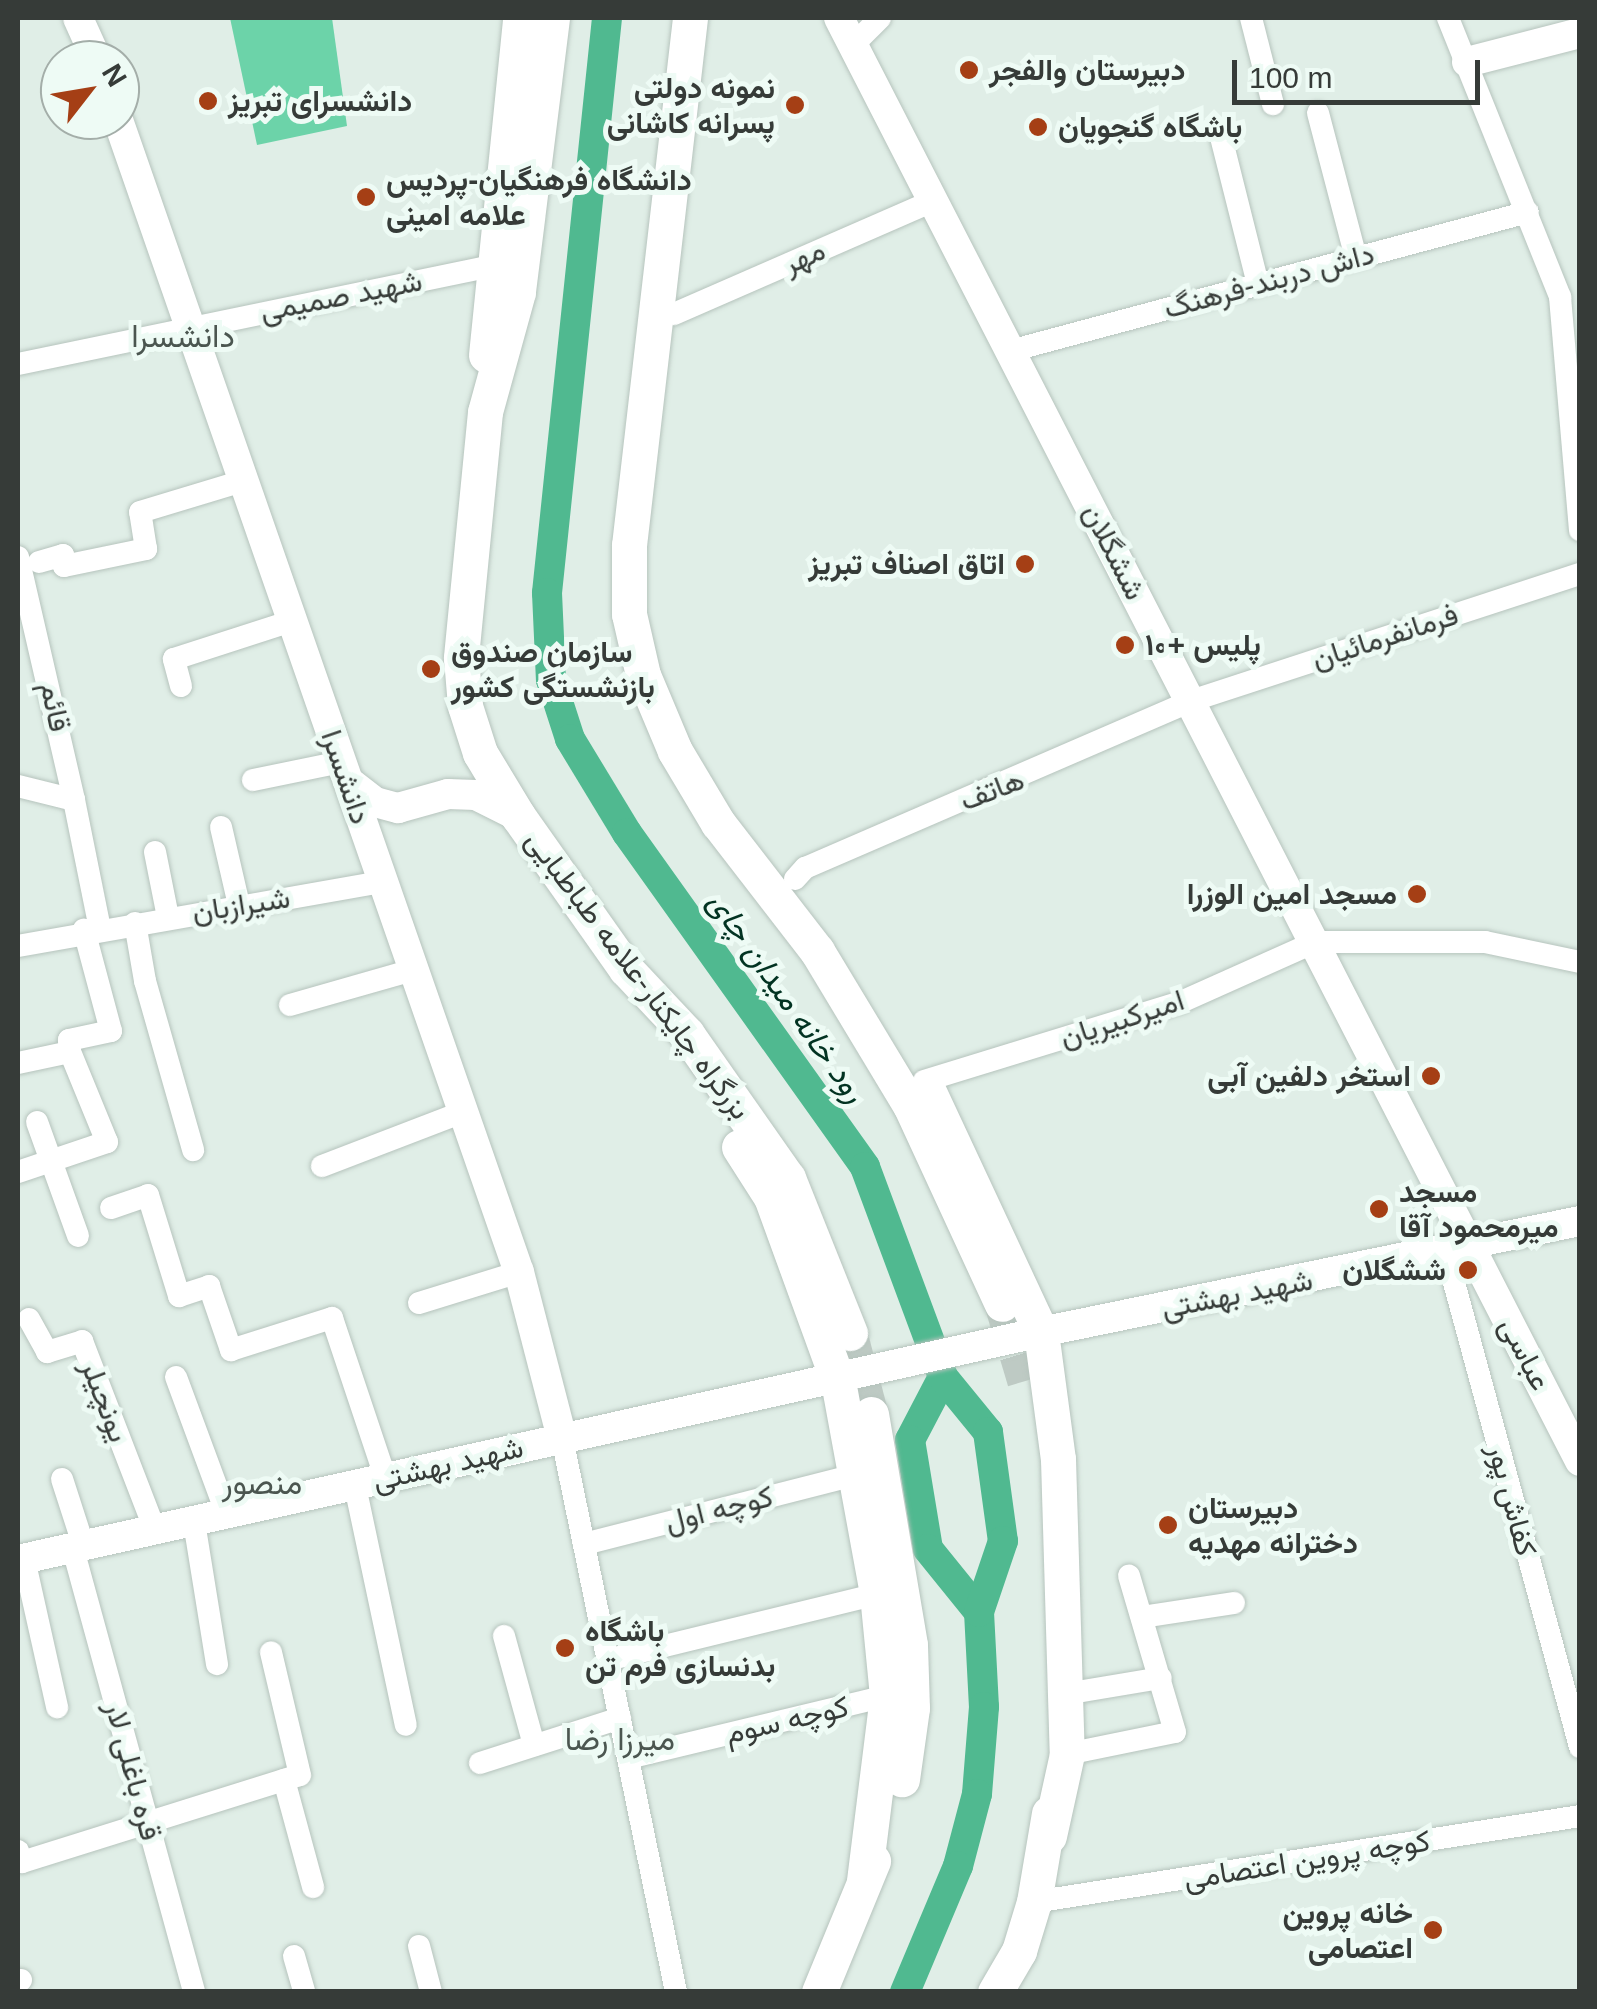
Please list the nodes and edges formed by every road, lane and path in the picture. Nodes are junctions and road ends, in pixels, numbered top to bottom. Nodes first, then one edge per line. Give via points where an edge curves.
1 (520, 18) edge
2 (552, 18) edge
3 (690, 18) edge
4 (880, 18) edge
5 (1252, 18) edge
6 (1448, 18) edge
7 (846, 31) edge
8 (1580, 32) edge
9 (1467, 62) junction
10 (1272, 104) dead end
11 (1318, 113) dead end
12 (1221, 137) dead end
13 (125, 140) edge
14 (933, 201) junction
15 (1528, 212) junction
16 (1356, 258) junction
17 (493, 266) junction
18 (1258, 284) junction
19 (674, 314) dead end
20 (189, 325) junction
21 (1010, 350) junction
22 (18, 364) edge
23 (485, 412) junction
24 (243, 480) junction
25 (1580, 530) edge
26 (28, 560) edge
27 (1580, 574) edge
28 (292, 621) junction
29 (180, 686) dead end
30 (1190, 701) junction
31 (344, 772) junction
32 (253, 780) dead end
33 (18, 786) edge
34 (74, 800) junction
35 (518, 816) junction
36 (222, 827) dead end
37 (155, 852) dead end
38 (795, 879) dead end
39 (382, 882) junction
40 (239, 906) junction
41 (168, 917) junction
42 (135, 923) junction
43 (92, 929) junction
44 (1315, 942) junction
45 (18, 946) edge
46 (816, 951) junction
47 (1580, 962) edge
48 (626, 969) junction
49 (413, 970) junction
50 (290, 1005) dead end
51 (70, 1052) junction
52 (18, 1063) edge
53 (924, 1081) junction
54 (463, 1112) junction
55 (37, 1122) dead end
56 (193, 1150) dead end
57 (356, 1153) junction
58 (49, 1162) junction
59 (322, 1166) dead end
60 (18, 1172) edge
61 (364, 1176) dead end
62 (110, 1208) dead end
63 (1580, 1221) edge
64 (78, 1236) dead end
65 (1458, 1250) junction
66 (519, 1272) junction
67 (419, 1303) dead end
68 (1002, 1304) tunnel mouth
69 (29, 1319) dead end
70 (1041, 1332) junction
71 (850, 1333) tunnel mouth
72 (176, 1377) dead end
73 (838, 1381) junction
74 (1025, 1381) tunnel mouth
75 (871, 1414) tunnel mouth
76 (562, 1438) junction
77 (1580, 1461) edge
78 (855, 1475) junction
79 (62, 1479) dead end
80 (386, 1479) junction
81 (355, 1486) junction
82 (227, 1515) junction
83 (194, 1522) junction
84 (156, 1530) junction
85 (584, 1544) junction
86 (79, 1548) junction
87 (21, 1559) edge
88 (1129, 1576) dead end
89 (876, 1594) junction
90 (1234, 1603) dead end
91 (1142, 1617) junction
92 (504, 1636) dead end
93 (271, 1652) dead end
94 (608, 1660) junction
95 (217, 1664) dead end
96 (1160, 1678) junction
97 (1065, 1694) junction
98 (887, 1696) junction
99 (57, 1707) dead end
100 (620, 1718) junction
101 (406, 1725) dead end
102 (534, 1745) junction
103 (1580, 1747) edge
104 (1067, 1754) junction
105 (628, 1758) junction
106 (480, 1763) dead end
107 (284, 1780) junction
108 (1580, 1816) edge
109 (146, 1821) junction
110 (1049, 1836) junction
111 (18, 1850) edge
112 (864, 1881) junction
113 (313, 1886) dead end
114 (1034, 1902) junction
115 (419, 1946) dead end
116 (294, 1956) dead end
117 (818, 1990) edge
118 (194, 1992) edge
119 (304, 1992) edge
120 (431, 1992) edge
121 (676, 1992) edge
122 (995, 1992) edge

1 - 17 highway
2 - 23 highway, بزرگراه چایکنار-علامه طباطبایی via 518,292
3 - 46 highway via 629,546 629,614 643,675 675,751 718,823
4 - 7 street
5 - 10 street
6 - 9 street
7 - 14 main road, ششگلان
8 - 9 main road
9 - 15 street
11 - 16 street
12 - 18 street
13 - 20 main road, دانشسرا
14 - 19 street, مهر
14 - 21 main road, ششگلان
15 - 16 street, داش دربند-فرهنگ
15 - 25 street via 1560,296
16 - 18 street, داش دربند-فرهنگ
17 - 20 street, شهید صمیمی
17 - 23 highway
18 - 21 street, داش دربند-فرهنگ
20 - 22 street, شهید صمیمی
20 - 24 main road, دانشسرا
21 - 30 main road, ششگلان
23 - 35 highway, بزرگراه چایکنار-علامه طباطبایی via 461,658 480,754
24 - 26 street via 140,512 146,549 64,566 63,555
24 - 28 main road, دانشسرا
26 - 34 street, قائم
27 - 30 street, فرمانفرمائیان
28 - 29 street via 174,659
28 - 31 main road, دانشسرا
30 - 38 street, هاتف via 805,868
30 - 44 main road, ششگلان
31 - 32 street
31 - 35 main road via 375,802 398,808 448,794 476,795
31 - 39 main road, دانشسرا
33 - 34 street
34 - 43 street, قائم
35 - 48 highway, بزرگراه چایکنار-علامه طباطبایی
36 - 40 street
37 - 41 street
39 - 40 street, شیرازبان
39 - 49 main road, دانشسرا
40 - 41 street, شیرازبان
41 - 42 street, شیرازبان
42 - 43 street, شیرازبان
42 - 56 street
43 - 45 street, شیرازبان
43 - 51 street, قائم via 110,1031 70,1040
44 - 47 street via 1485,942
44 - 53 street, امیرکبیریان via 1181,1002
44 - 65 main road, ششگلان
46 - 53 highway
46 - 68 highway via 910,1105
48 - 71 highway, بزرگراه چایکنار-علامه طباطبایی via 687,1034 788,1178
48 - 73 highway via 661,1035 771,1197
49 - 50 street
49 - 54 main road, دانشسرا
51 - 52 street
51 - 58 street via 107,1142
53 - 70 highway
54 - 57 street
54 - 66 main road, دانشسرا
55 - 58 street
57 - 59 street
57 - 61 street
58 - 60 street
58 - 64 street
62 - 80 street via 148,1195 179,1296 209,1286 231,1350 332,1318
63 - 65 main road, شهید بهشتى
65 - 70 main road, شهید بهشتى
65 - 77 main road, عباسى
65 - 103 street, کفاش پور
66 - 67 street
66 - 76 main road, دانشسرا
69 - 84 street, یونچیلر via 51,1360 82,1341
70 - 73 main road, شهید بهشتى
70 - 97 highway via 1058,1459
72 - 82 street
73 - 76 main road, شهید بهشتى
73 - 78 highway
74 - 110 highway via 1045,1653
75 - 112 highway via 910,1646 912,1708 905,1770
76 - 80 main road, شهید بهشتى
76 - 85 street
78 - 85 street, کوچه اول
78 - 89 highway
79 - 86 street, قره باغلی لار
80 - 81 main road, شهید بهشتى
81 - 82 main road, شهید بهشتى
81 - 101 street
82 - 83 main road, شهید بهشتى
83 - 84 main road, شهید بهشتى
83 - 95 street
84 - 86 main road, شهید بهشتى
85 - 94 street
86 - 87 main road, شهید بهشتى
86 - 109 street, قره باغلی لار
87 - 99 street
88 - 91 street
89 - 94 street
89 - 98 highway
90 - 91 street
91 - 96 street
92 - 102 street
93 - 107 street via 300,1775
94 - 100 street
96 - 97 street
96 - 104 street via 1175,1732
97 - 104 highway
98 - 105 street, کوچه سوم
98 - 112 highway
100 - 102 street
100 - 105 street
102 - 106 street
104 - 110 highway
105 - 121 street
107 - 109 street
107 - 113 street
108 - 114 street, کوچه پروین اعتصامی
109 - 111 street via 22,1862
109 - 118 street, قره باغلی لار
110 - 114 highway
112 - 117 highway
114 - 122 highway via 1020,1951
115 - 120 street
116 - 119 street

